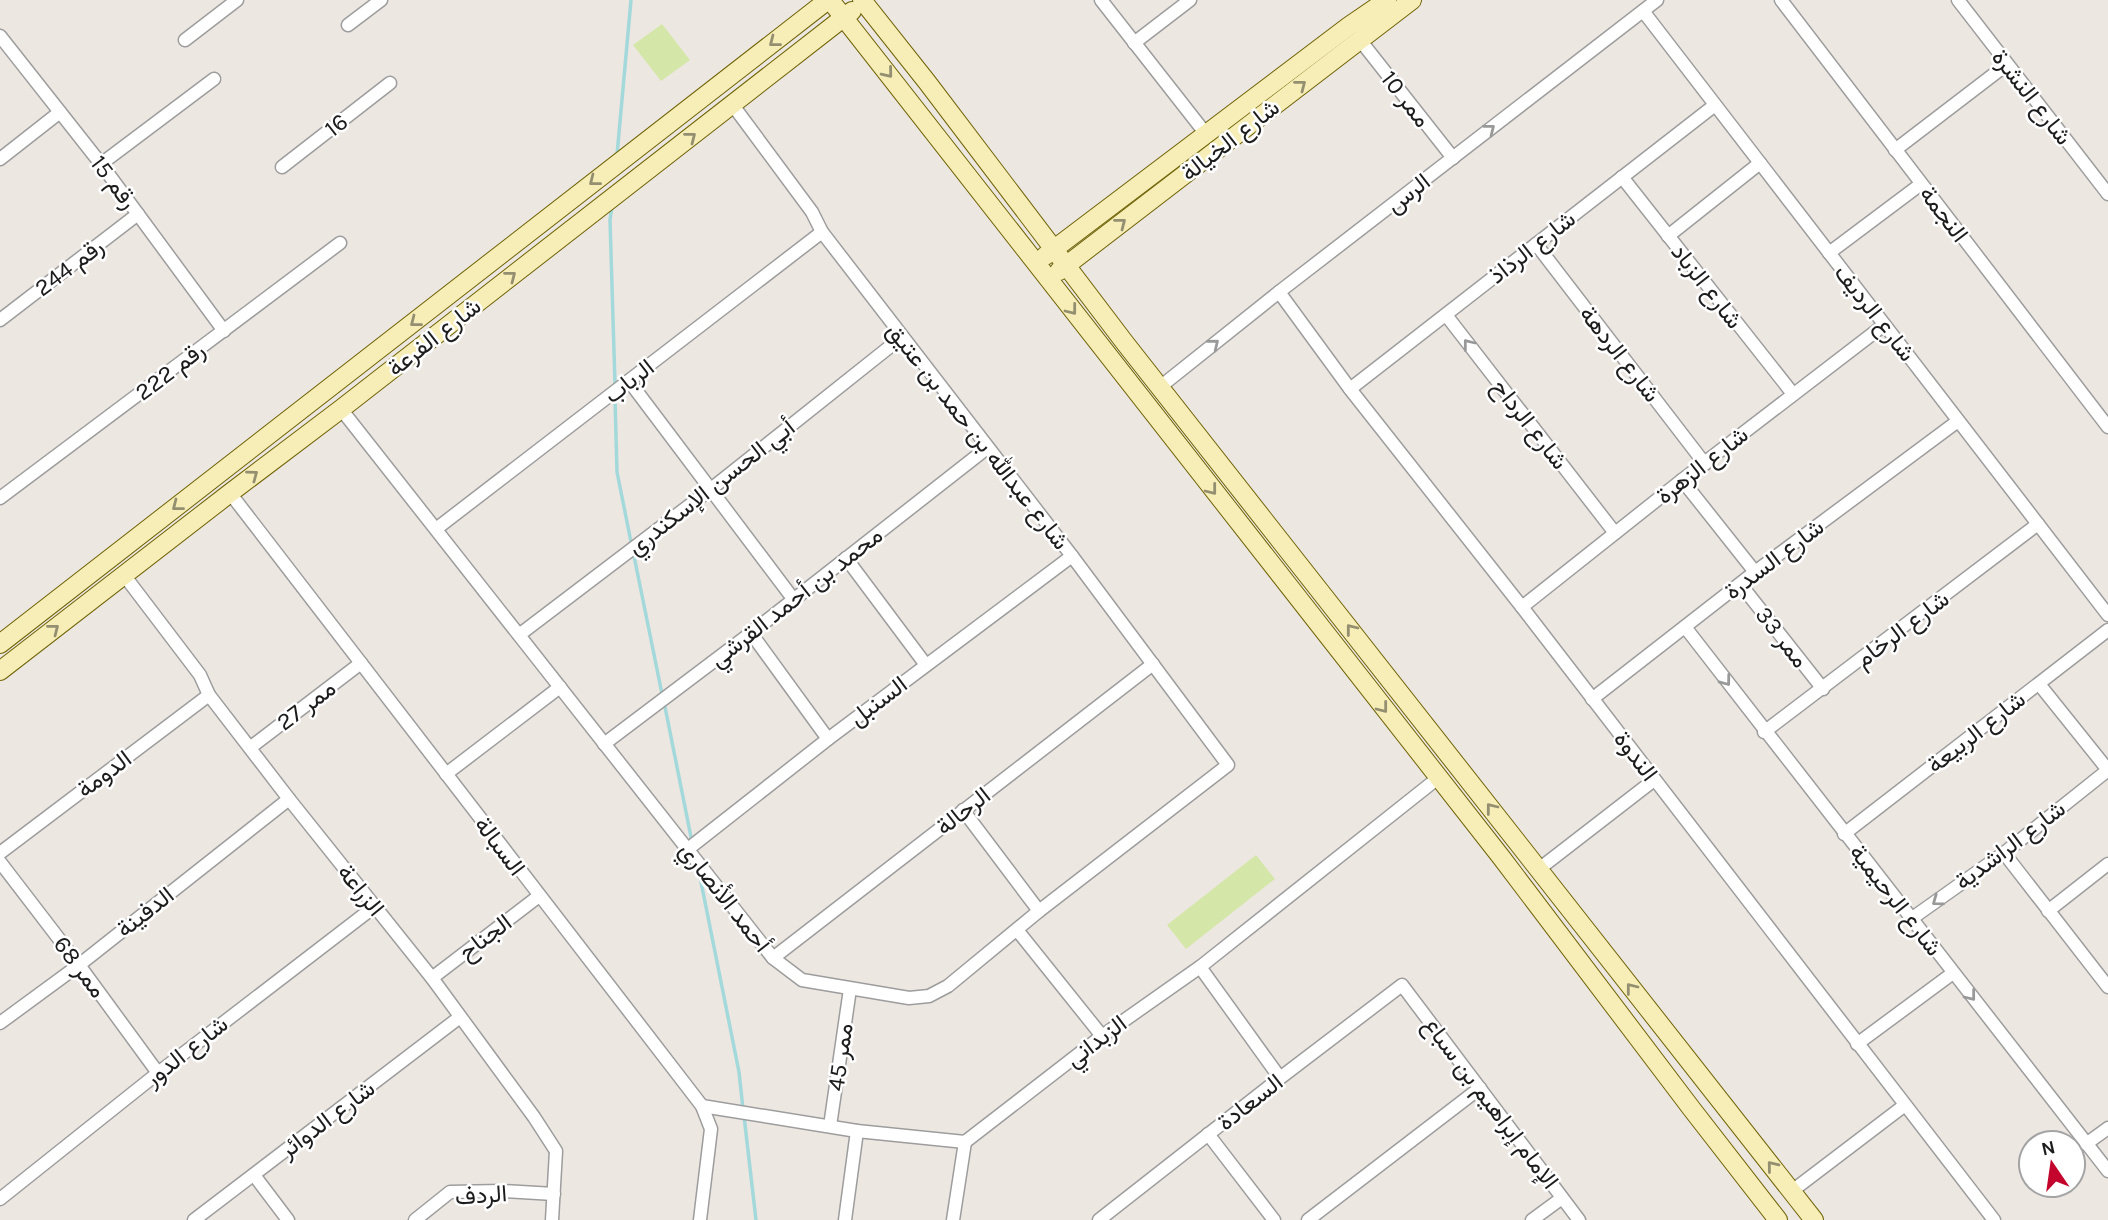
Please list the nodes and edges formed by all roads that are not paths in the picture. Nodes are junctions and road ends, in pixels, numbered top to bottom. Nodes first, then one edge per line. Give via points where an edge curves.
1 (237, 0) edge
2 (381, 0) edge
3 (829, 0) edge
4 (1101, 0) edge
5 (1189, 0) edge
6 (1657, 0) edge
7 (1781, 0) edge
8 (1958, 0) edge
9 (863, 1) edge
10 (1411, 1) edge
11 (1386, 5) edge
12 (1643, 11) junction
13 (844, 17) junction
14 (348, 25) dead end
15 (888, 33) junction
16 (1358, 34) junction
17 (0, 36) edge
18 (185, 40) dead end
19 (1134, 43) junction
20 (870, 51) junction
21 (2006, 65) junction
22 (214, 79) dead end
23 (390, 83) dead end
24 (732, 104) junction
25 (1715, 105) junction
26 (60, 112) junction
27 (1206, 134) junction
28 (1895, 150) junction
29 (1453, 158) junction
30 (0, 159) edge
31 (1760, 163) junction
32 (102, 164) junction
33 (282, 167) dead end
34 (1622, 177) junction
35 (1921, 184) junction
36 (2108, 194) edge
37 (138, 214) junction
38 (1086, 225) junction
39 (822, 232) junction
40 (1668, 236) junction
41 (340, 243) dead end
42 (1536, 244) junction
43 (1093, 245) junction
44 (1053, 250) junction
45 (1829, 253) junction
46 (1035, 264) junction
47 (1066, 266) junction
48 (1047, 280) junction
49 (1279, 292) junction
50 (1446, 315) junction
51 (0, 320) edge
52 (1884, 325) junction
53 (224, 331) junction
54 (902, 337) junction
55 (629, 381) junction
56 (1160, 387) junction
57 (1350, 389) junction
58 (1793, 394) junction
59 (341, 409) junction
60 (1958, 421) junction
61 (2108, 427) edge
62 (987, 448) junction
63 (1704, 464) junction
64 (1682, 480) junction
65 (711, 489) junction
66 (230, 492) junction
67 (0, 498) edge
68 (2038, 524) junction
69 (436, 529) junction
70 (1615, 533) junction
71 (1072, 556) junction
72 (846, 558) junction
73 (1755, 572) junction
74 (124, 575) junction
75 (1741, 585) junction
76 (794, 600) junction
77 (1522, 607) junction
78 (2108, 615) edge
79 (1685, 627) junction
80 (2108, 630) edge
81 (751, 633) junction
82 (519, 635) junction
83 (0, 644) edge
84 (361, 663) junction
85 (1153, 664) junction
86 (926, 665) junction
87 (0, 671) edge
88 (2039, 684) junction
89 (559, 687) junction
90 (1823, 689) junction
91 (209, 695) junction
92 (1592, 699) junction
93 (1764, 732) junction
94 (828, 739) junction
95 (604, 744) junction
96 (251, 747) junction
97 (1228, 765) joint
98 (2108, 770) edge
99 (446, 775) junction
100 (1438, 778) junction
101 (1654, 780) junction
102 (289, 799) junction
103 (963, 810) junction
104 (1844, 834) junction
105 (688, 849) junction
106 (0, 853) edge
107 (2004, 853) junction
108 (0, 862) edge
109 (2108, 864) edge
110 (1539, 869) junction
111 (539, 896) junction
112 (374, 907) junction
113 (1039, 911) junction
114 (2048, 911) junction
115 (1911, 919) junction
116 (1017, 930) junction
117 (773, 958) junction
118 (79, 965) junction
119 (1200, 967) junction
120 (1953, 973) junction
121 (432, 978) junction
122 (1402, 985) joint
123 (2108, 988) edge
124 (850, 989) junction
125 (460, 1017) junction
126 (0, 1023) edge
127 (1102, 1036) junction
128 (1857, 1044) junction
129 (158, 1073) junction
130 (1280, 1078) junction
131 (1480, 1088) junction
132 (1712, 1092) junction
133 (1905, 1105) junction
134 (702, 1106) junction
135 (1691, 1108) junction
136 (1735, 1121) junction
137 (830, 1126) junction
138 (2108, 1128) edge
139 (2074, 1129) edge
140 (858, 1131) junction
141 (1208, 1133) junction
142 (1713, 1136) junction
143 (965, 1142) junction
144 (2087, 1143) edge
145 (2087, 1145) edge
146 (2108, 1171) edge
147 (254, 1175) junction
148 (1792, 1191) junction
149 (554, 1194) junction
150 (1562, 1198) junction
151 (0, 1199) edge
152 (194, 1220) edge
153 (288, 1220) edge
154 (415, 1220) edge
155 (552, 1220) edge
156 (700, 1220) edge
157 (845, 1220) edge
158 (953, 1220) edge
159 (1099, 1220) edge
160 (1274, 1220) edge
161 (1308, 1220) edge
162 (1532, 1220) edge
163 (1579, 1220) edge
164 (1778, 1220) edge
165 (1814, 1220) edge
166 (1994, 1220) edge

1 - 18 street
2 - 14 street
3 - 13 street
3 -> 83 street, شارع الفرعة
4 - 19 street
5 - 19 street
6 - 12 street, الرس
7 - 28 street, النجمة
8 - 21 street, شارع النشرة
9 - 13 street, شارع الفرعة
9 - 15 street
10 - 11 street, شارع الخيالة
11 - 16 street, شارع الخيالة
12 - 25 street, شارع الرديف
29 -> 12 street, الرس
13 - 20 street
13 - 24 street, شارع الفرعة
15 - 20 street via 872,19 866,21 861,26
15 - 44 street
16 - 27 street, شارع الخيالة
16 - 29 street, ممر 10
43 -> 16 street, شارع الخيالة
17 - 26 street, رقم 15
19 - 27 street
20 -> 46 street
21 - 28 street
21 - 36 street, شارع النشرة
22 - 32 street
23 - 33 street, 16
24 - 39 street, شارع عبدالله بن حمد بن عتيق
59 -> 24 street, شارع الفرعة
25 - 31 street, شارع الرديف
25 - 34 street, شارع الرذاذ
26 - 30 street
26 - 32 street, رقم 15
27 - 38 street, شارع الخيالة
28 - 35 street, النجمة
29 - 49 street, الرس
31 - 40 street
31 - 45 street, شارع الرديف
32 - 37 street, رقم 15
34 - 40 street, شارع الزباد
34 - 42 street, شارع الرذاذ
35 - 45 street
35 - 61 street, النجمة
37 - 51 street, رقم 244
37 - 53 street, رقم 15
38 - 43 street via 1081,240
38 - 44 street, شارع الخيالة
39 - 54 street, شارع عبدالله بن حمد بن عتيق
39 - 55 street, الرباب
40 - 58 street, شارع الزباد
41 - 53 street, رقم 222
42 - 50 street, شارع الرذاذ
42 - 63 street, شارع الردهة
43 - 47 street, شارع الخيالة
44 - 46 street, شارع الخيالة
44 - 47 street
45 - 52 street, شارع الرديف
46 - 48 street
47 - 48 street, شارع الخيالة
47 - 56 street
48 -> 100 street
56 -> 49 street, الرس
49 - 57 street, الندوة
50 - 57 street, شارع الرذاذ
70 -> 50 street, شارع الرداح
52 - 58 street, شارع الزهرة
52 - 60 street, شارع الرديف
53 - 67 street, رقم 222
54 - 62 street, شارع عبدالله بن حمد بن عتيق
54 - 65 street, أبي الحسن الإسكندري
55 - 65 street
55 - 69 street, الرباب
110 -> 56 street
57 - 77 street, الندوة
58 - 63 street, شارع الزهرة
66 -> 59 street, شارع الفرعة
59 - 69 street, أحمد الأنصاري
60 - 68 street, شارع الرديف
60 - 73 street, شارع السدرة
62 - 71 street, شارع عبدالله بن حمد بن عتيق
62 - 72 street, محمد بن أحمد القرشي
63 - 64 street, شارع الزهرة
64 - 70 street, شارع الزهرة
64 - 73 street
65 - 76 street
65 - 82 street, أبي الحسن الإسكندري
66 - 74 street, شارع الفرعة
66 - 84 street, السبالة
68 - 78 street, شارع الرديف
68 - 90 street, شارع الرخام
69 - 82 street, أحمد الأنصاري
70 - 77 street, شارع الزهرة
71 - 85 street, شارع عبدالله بن حمد بن عتيق
71 - 86 street, السنبل
72 - 76 street, محمد بن أحمد القرشي
72 - 86 street
73 - 75 street, شارع السدرة
87 -> 74 street, شارع الفرعة
74 - 91 street, الزراعة via 200,675
75 - 79 street, شارع السدرة
75 - 90 street, ممر 33
76 - 81 street, محمد بن أحمد القرشي
77 - 92 street, الندوة
79 - 92 street, شارع السدرة
79 -> 93 street, شارع الرحيمية
80 - 88 street, شارع الربيعة
81 - 94 street
81 - 95 street, محمد بن أحمد القرشي
82 - 89 street, أحمد الأنصاري
84 - 96 street, ممر 27
84 - 99 street, السبالة
85 - 97 street, شارع عبدالله بن حمد بن عتيق
85 - 103 street, الرحالة
86 - 94 street, السنبل
88 - 98 street
88 - 104 street, شارع الربيعة
89 - 95 street, أحمد الأنصاري
89 - 99 street
90 - 93 street, شارع الرخام
91 - 96 street, الزراعة
91 - 106 street, الدومة
92 - 101 street, الندوة
93 - 104 street, شارع الرحيمية
94 - 105 street, السنبل
95 - 105 street, أحمد الأنصاري
96 - 102 street, الزراعة
97 - 113 street, أحمد الأنصاري
98 - 107 street, شارع الراشدية
99 - 111 street, السبالة
100 - 119 street, الزبداني
100 - 135 street
101 - 110 street
101 - 128 street, الندوة
102 - 112 street, الزراعة
102 - 118 street, الدفينة
103 - 113 street
103 - 117 street, الرحالة
104 - 115 street, شارع الرحيمية
105 - 117 street, أحمد الأنصاري
107 - 114 street
107 -> 115 street, شارع الراشدية
108 - 118 street, ممر 68
109 - 114 street
132 -> 110 street
111 - 121 street, الجناح
111 - 134 street, السبالة
112 - 121 street, الزراعة
112 - 129 street, شارع الدور
113 - 116 street, أحمد الأنصاري
114 - 123 street
115 - 120 street, شارع الرحيمية
116 - 124 street, أحمد الأنصاري via 929,996 909,998
116 - 127 street
117 - 124 street, أحمد الأنصاري via 802,980
118 - 126 street, الدفينة
118 - 129 street, ممر 68
119 - 127 street, الزبداني
119 - 130 street
120 - 128 street
120 -> 139 street, شارع الرحيمية
121 - 125 street, الزراعة
122 - 130 street, السعادة
122 - 131 street, الإمام إبراهيم بن سباع
124 - 137 street, ممر 45
125 - 147 street, شارع الدوائر
125 - 149 street, الزراعة via 556,1151
127 - 143 street, الزبداني
128 - 133 street, الندوة
129 - 151 street, شارع الدور
130 - 141 street, السعادة
131 - 150 street, الإمام إبراهيم بن سباع
131 - 161 street
132 - 135 street via 1708,1104
132 - 136 street
133 - 148 street
133 - 166 street, الندوة
134 - 137 street
134 - 156 street, السبالة via 710,1129
135 - 142 street
136 - 142 street via 1724,1117 1714,1121
148 -> 136 street
137 - 140 street
138 - 144 street
140 - 143 street
140 - 157 street
141 - 159 street, السعادة
141 - 160 street
142 - 164 street
143 - 158 street
145 - 146 street, شارع الرحيمية
147 - 152 street, شارع الدوائر
147 - 153 street
148 - 165 street
149 - 154 street, الردف via 450,1192
149 - 155 street, الزراعة
150 - 162 street
150 - 163 street, الإمام إبراهيم بن سباع

